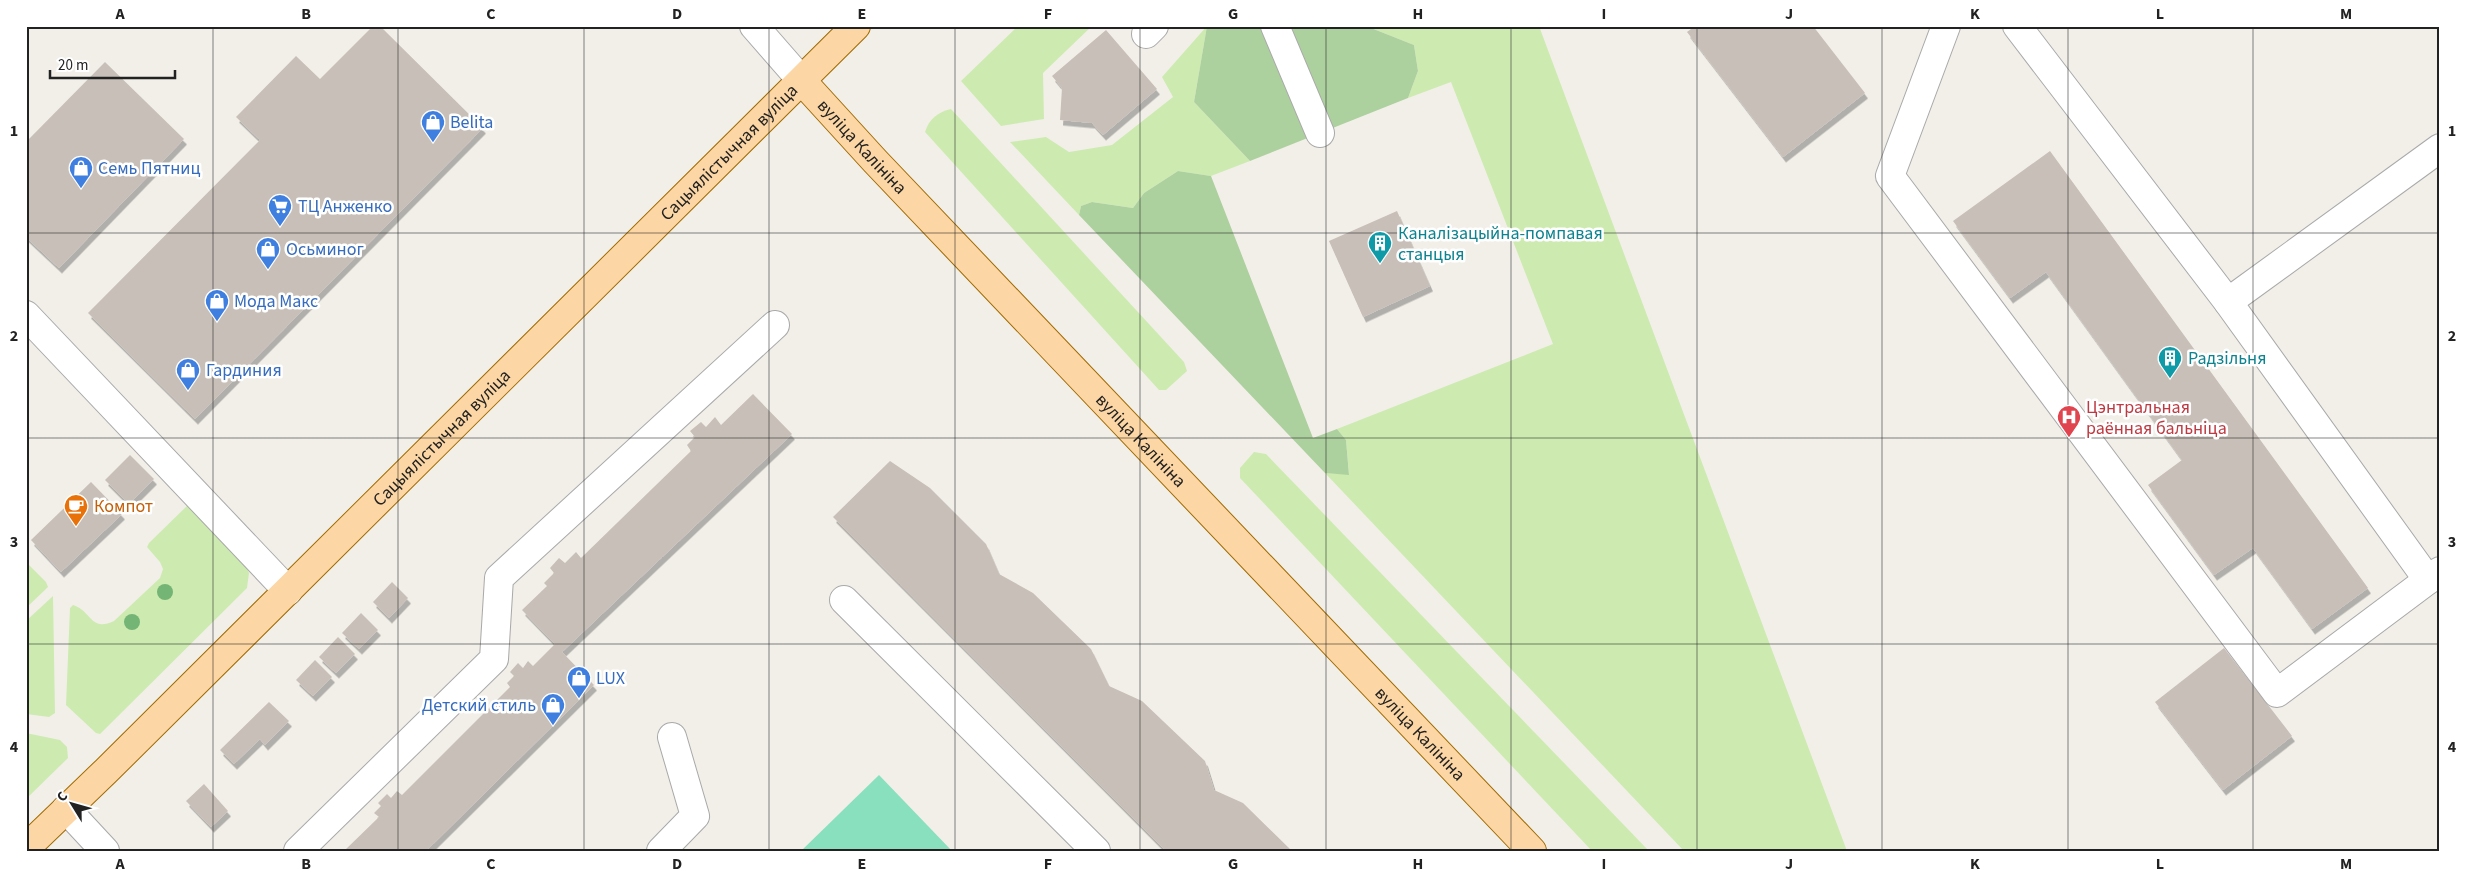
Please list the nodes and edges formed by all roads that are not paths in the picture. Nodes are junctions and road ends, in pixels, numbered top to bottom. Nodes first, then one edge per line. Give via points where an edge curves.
1 (754, 26) edge
2 (856, 26) edge
3 (1275, 26) edge
4 (1946, 26) edge
5 (2017, 26) edge
6 (802, 81) junction
7 (1320, 133) dead end
8 (2440, 148) edge
9 (2228, 302) junction
10 (26, 315) edge
11 (775, 325) dead end
12 (2434, 576) edge
13 (288, 591) junction
14 (844, 600) dead end
15 (672, 737) dead end
16 (66, 809) junction
17 (26, 848) edge
18 (105, 851) edge
19 (298, 851) edge
20 (661, 851) edge
21 (1096, 851) edge
22 (1532, 851) edge

1 - 6 street, вуліца Калініна
2 - 6 main road, Сацыялістычная вуліца
3 - 7 street
4 - 12 street via 1890,176 2277,693
5 - 9 street
6 - 13 main road, Сацыялістычная вуліца
6 - 22 main road, вуліца Калініна
8 - 9 street
9 - 12 street
10 - 13 street
11 - 19 street via 499,578 494,658
13 - 16 main road, Сацыялістычная вуліца
14 - 21 street
15 - 20 street via 695,816
16 - 17 main road, Сацыялістычная вуліца
16 - 18 street

